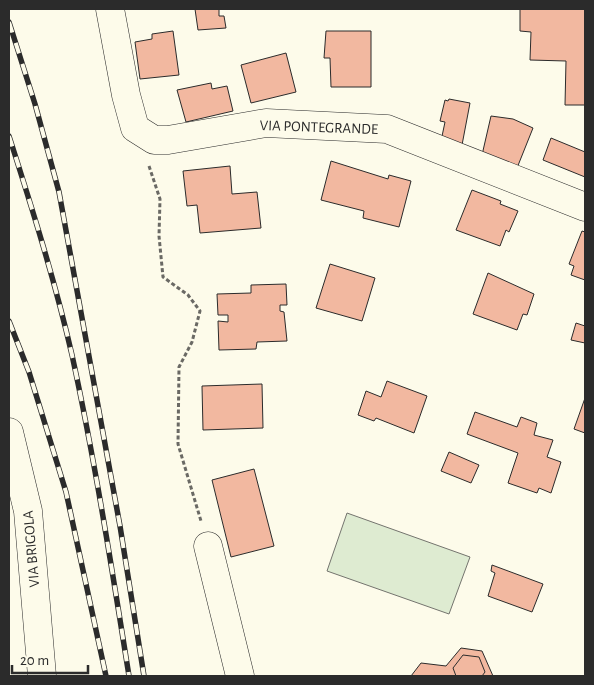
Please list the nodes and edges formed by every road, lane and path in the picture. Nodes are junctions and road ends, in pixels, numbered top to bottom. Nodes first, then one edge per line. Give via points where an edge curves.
1 (110, 9) edge
2 (135, 128) junction
3 (585, 207) edge
4 (9, 432) edge
5 (208, 546) joint
6 (40, 674) edge
7 (240, 676) edge

1 - 2 street
2 - 3 street, VIA PONTEGRANDE via 154,140 266,123 387,129
2 - 5 path via 160,198 163,277 188,295 200,311 192,342 179,367 178,444
4 - 6 street, VIA BRIGOLA via 28,511
5 - 7 street

